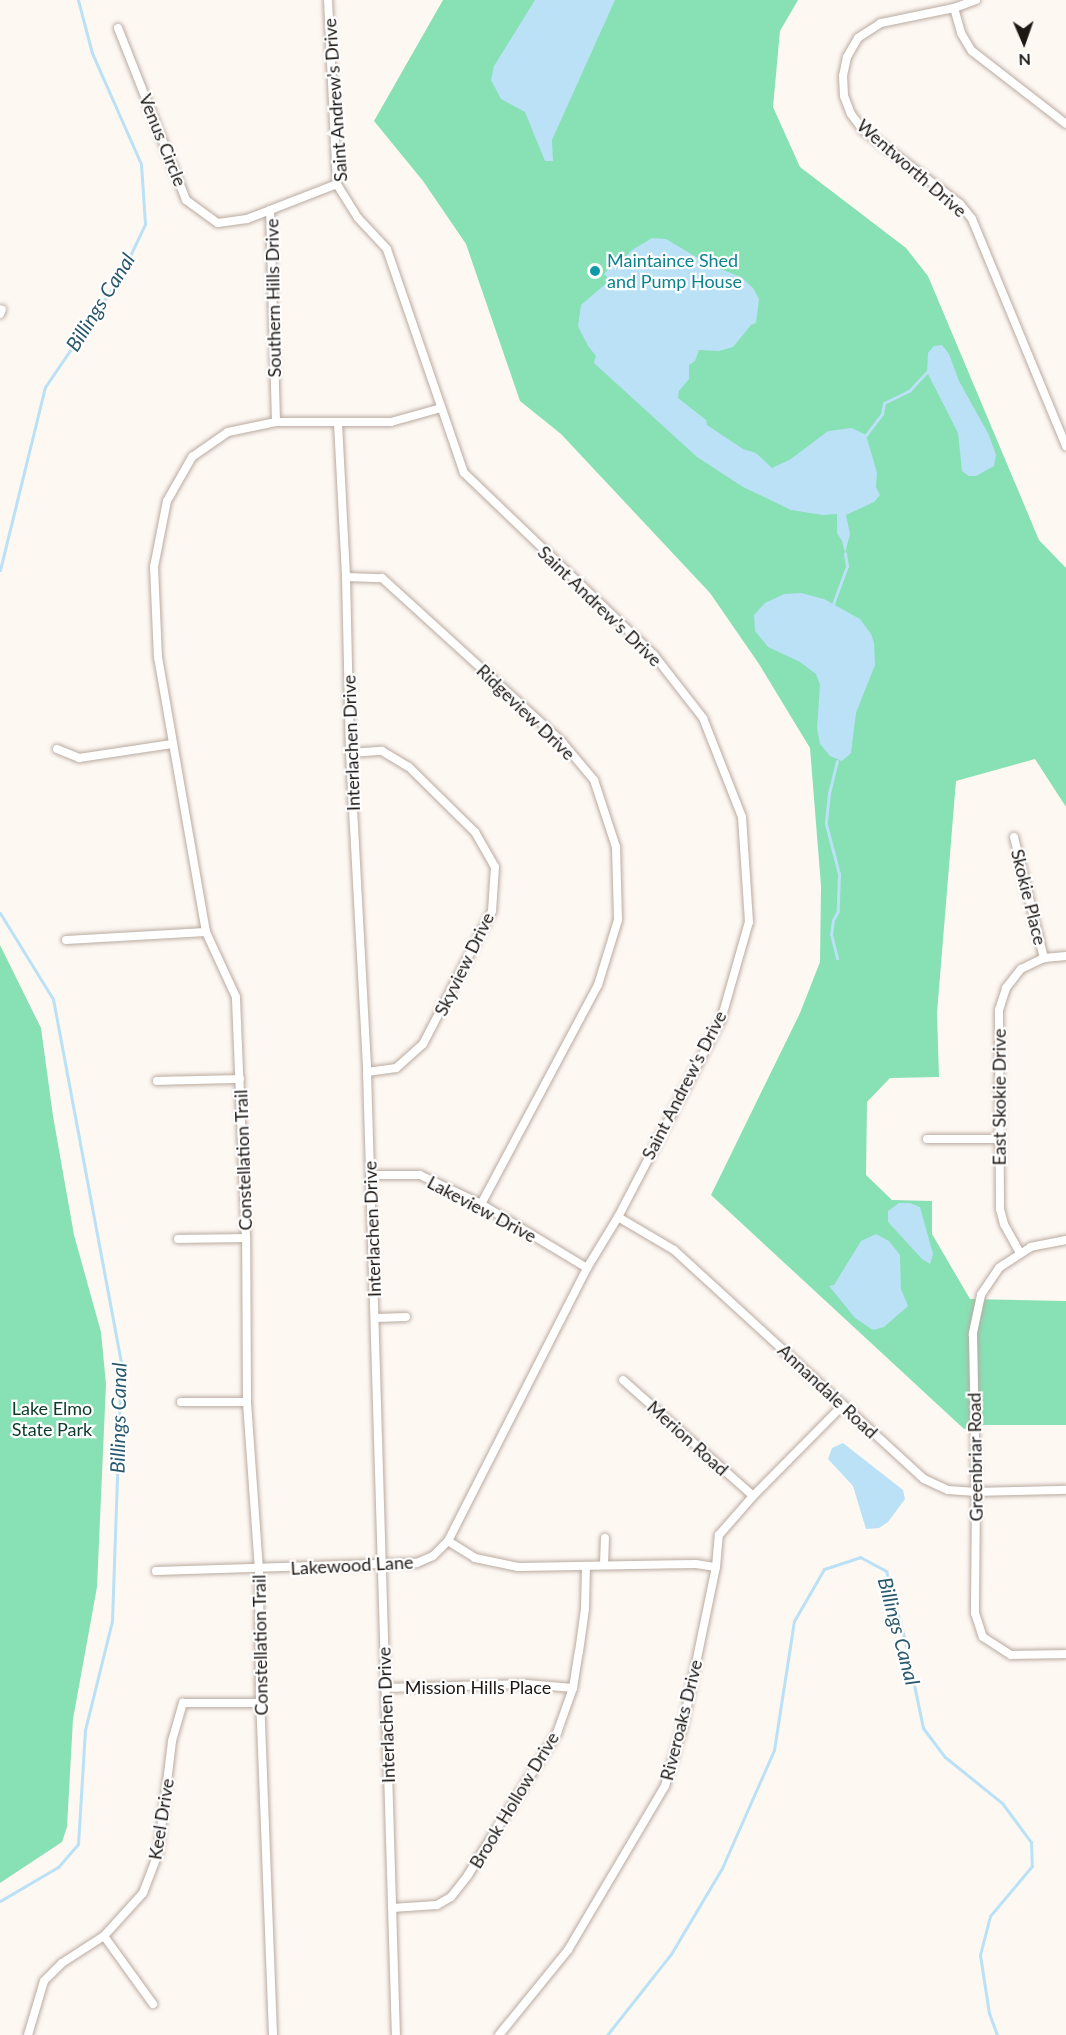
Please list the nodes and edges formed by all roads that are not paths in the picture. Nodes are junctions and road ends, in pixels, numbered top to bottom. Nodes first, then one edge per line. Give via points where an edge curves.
1 (328, 0) edge
2 (976, 0) edge
3 (954, 8) junction
4 (118, 28) dead end
5 (1066, 123) edge
6 (337, 184) junction
7 (270, 210) junction
8 (441, 408) junction
9 (276, 422) junction
10 (338, 423) junction
11 (1066, 446) edge
12 (346, 577) junction
13 (172, 744) junction
14 (57, 749) dead end
15 (350, 753) junction
16 (1014, 837) dead end
17 (206, 932) junction
18 (66, 940) dead end
19 (1066, 956) edge
20 (1044, 957) junction
21 (367, 1072) junction
22 (240, 1078) junction
23 (157, 1082) dead end
24 (927, 1139) dead end
25 (999, 1139) junction
26 (370, 1175) junction
27 (481, 1204) junction
28 (618, 1217) junction
29 (246, 1238) junction
30 (178, 1239) dead end
31 (1066, 1240) edge
32 (1020, 1252) junction
33 (586, 1268) junction
34 (406, 1317) dead end
35 (376, 1318) junction
36 (623, 1380) dead end
37 (181, 1402) dead end
38 (247, 1402) junction
39 (843, 1405) junction
40 (1066, 1490) edge
41 (976, 1492) junction
42 (753, 1496) junction
43 (605, 1538) dead end
44 (448, 1541) junction
45 (604, 1565) junction
46 (382, 1566) junction
47 (586, 1566) junction
48 (716, 1567) junction
49 (259, 1570) junction
50 (156, 1571) dead end
51 (1066, 1654) edge
52 (384, 1688) junction
53 (573, 1688) junction
54 (260, 1703) junction
55 (392, 1908) junction
56 (104, 1936) junction
57 (153, 2004) dead end
58 (28, 2035) edge
59 (273, 2035) edge
60 (396, 2035) edge
61 (499, 2035) edge

1 - 6 street, Saint Andrew's Drive
2 - 3 street, Wentworth Drive
3 - 5 street via 961,33 972,51
3 - 11 street, Wentworth Drive via 881,23 858,38 847,57 844,96 863,130 960,204 972,219
4 - 7 street, Venus Circle via 186,200 218,223 247,219
6 - 7 street, Southern Hills Drive
6 - 8 street, Saint Andrew's Drive via 357,218 387,249
7 - 9 street, Southern Hills Drive
8 - 10 street, Constellation Trail via 391,422
8 - 28 street, Saint Andrew's Drive via 464,473 654,655 703,718 742,817 749,922 721,1020
9 - 10 street, Constellation Trail
9 - 13 street, Constellation Trail via 228,432 192,457 167,501 154,567 158,658
10 - 12 street, Interlachen Drive
12 - 15 street, Interlachen Drive
12 - 27 street, Ridgeview Drive via 382,578 562,742 594,780 616,847 618,920 598,985
13 - 14 street via 79,758
13 - 17 street, Constellation Trail
15 - 21 street, Interlachen Drive
15 - 21 street, Skyview Drive via 382,751 409,767 475,832 495,867 492,911 423,1044 396,1068
16 - 20 street, Skokie Place
17 - 18 street
17 - 22 street, Constellation Trail via 236,997
19 - 20 street
20 - 25 street, East Skokie Drive via 1015,975 1000,1003
21 - 26 street, Interlachen Drive
22 - 23 street
22 - 29 street, Constellation Trail
24 - 25 street
25 - 32 street, East Skokie Drive via 1000,1209
26 - 27 street, Lakeview Drive via 420,1175
26 - 35 street, Interlachen Drive
27 - 33 street, Lakeview Drive
28 - 33 street, Saint Andrew's Drive
28 - 39 street, Annandale Road via 674,1250
29 - 30 street
29 - 38 street, Constellation Trail
31 - 32 street, Greenbriar Road via 1041,1243
32 - 41 street, Greenbriar Road via 992,1276 981,1295 974,1323
33 - 44 street, Saint Andrew's Drive
34 - 35 street
35 - 46 street, Interlachen Drive
36 - 42 street, Merion Road
37 - 38 street
38 - 49 street, Constellation Trail
39 - 41 street, Annandale Road via 924,1479 948,1490
39 - 42 street, Riveroaks Drive
40 - 41 street, Annandale Road
41 - 51 street, Greenbriar Road via 975,1613 983,1637 1011,1655
42 - 48 street, Riveroaks Drive via 720,1535
43 - 45 street
44 - 46 street, Lakewood Lane via 433,1556 417,1563
44 - 47 street via 476,1558 496,1564
45 - 47 street
45 - 48 street
46 - 49 street, Lakewood Lane
46 - 52 street, Interlachen Drive
47 - 53 street, Brook Hollow Drive via 585,1609
48 - 61 street, Riveroaks Drive via 683,1725 665,1786 568,1950
49 - 50 street, Lakewood Lane
49 - 54 street, Constellation Trail
52 - 53 street, Mission Hills Place via 526,1684
52 - 55 street, Interlachen Drive
53 - 55 street, Brook Hollow Drive via 557,1733 451,1897 437,1905
54 - 56 street, Keel Drive via 183,1703 172,1741 158,1854 143,1893
54 - 59 street, Constellation Trail
55 - 60 street, Interlachen Drive
56 - 57 street
56 - 58 street, Keel Drive via 44,1981

